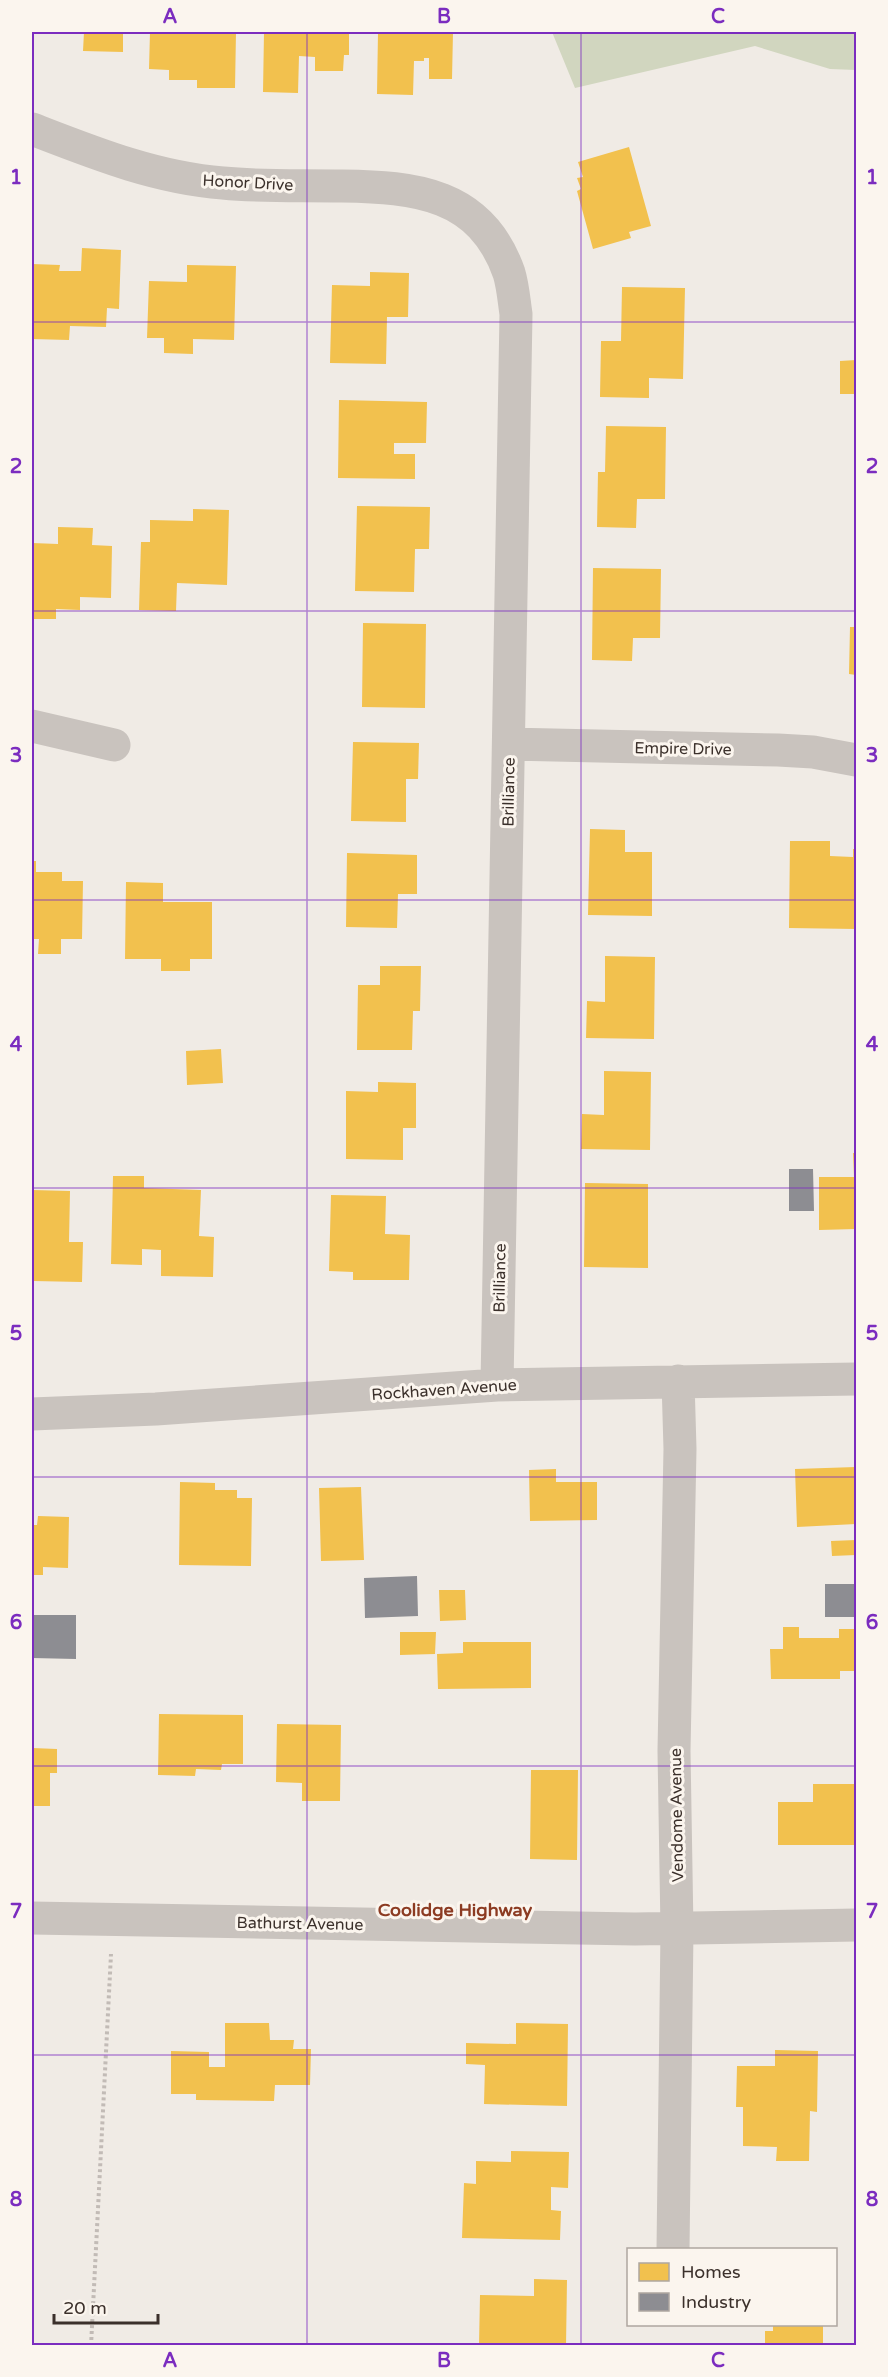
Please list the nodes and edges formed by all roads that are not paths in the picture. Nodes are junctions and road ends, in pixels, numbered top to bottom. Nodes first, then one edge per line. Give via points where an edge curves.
1 (32, 129) edge
2 (467, 214) joint
3 (32, 726) edge
4 (508, 744) junction
5 (114, 745) dead end
6 (856, 760) edge
7 (856, 1379) edge
8 (678, 1381) junction
9 (497, 1384) junction
10 (32, 1414) edge
11 (32, 1918) edge
12 (856, 1925) edge
13 (677, 1929) junction
14 (673, 2248) edge

1 - 2 street, Honor Drive via 127,165 178,178 407,189 447,201
2 - 4 street, Brilliance via 497,246 510,275 516,314
3 - 5 street
4 - 6 street, Empire Drive via 778,750
4 - 9 street, Brilliance
7 - 8 street, Rockhaven Avenue
8 - 9 street, Rockhaven Avenue
8 - 13 street, Vendome Avenue via 674,1751
9 - 10 street, Rockhaven Avenue
11 - 13 street, Bathurst Avenue
12 - 13 street, Bathurst Avenue
13 - 14 street, Vendome Avenue

